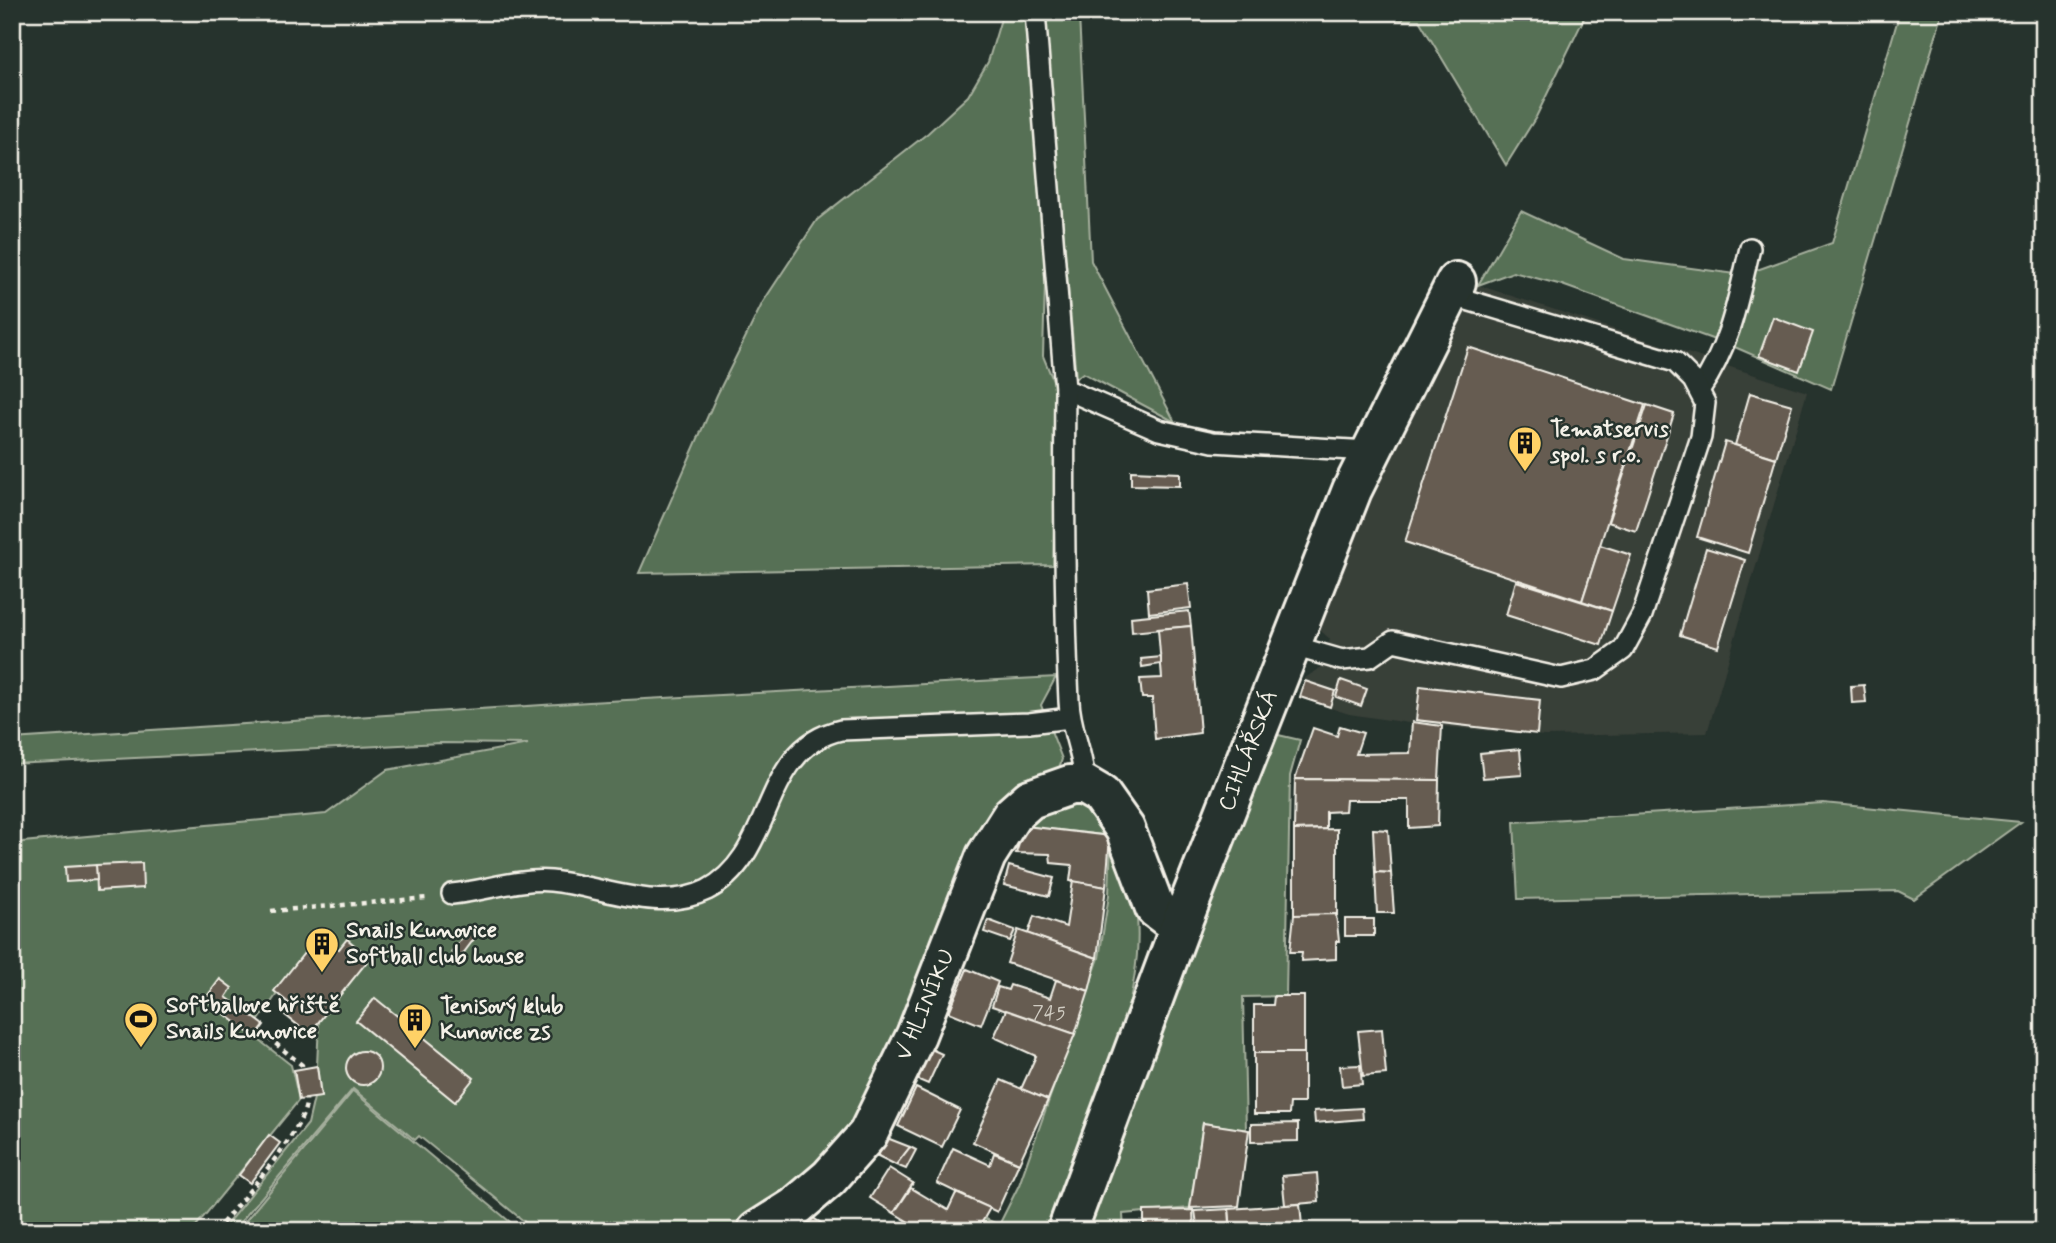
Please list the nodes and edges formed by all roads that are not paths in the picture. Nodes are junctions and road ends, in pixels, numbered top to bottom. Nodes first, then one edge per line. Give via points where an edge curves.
1 (1035, 12) edge
2 (1750, 248) dead end
3 (1453, 288) joint
4 (1065, 389) junction
5 (1700, 389) junction
6 (1369, 451) junction
7 (1290, 645) junction
8 (1070, 718) junction
9 (1084, 785) junction
10 (452, 894) road end
11 (1180, 927) junction
12 (757, 1231) edge
13 (1067, 1231) edge

1 - 4 lane
2 - 5 lane via 1731,330 1718,363
3 - 5 lane via 1675,362
3 - 6 street, CIHLÁŘSKÁ
4 - 6 lane via 1159,430 1213,442
4 - 8 lane
5 - 7 lane via 1706,403 1701,437 1642,615 1623,650 1595,670 1561,678 1393,641 1370,657 1342,660
6 - 7 street, CIHLÁŘSKÁ
7 - 11 street, CIHLÁŘSKÁ
8 - 9 lane
8 - 10 lane via 841,730 816,738 803,746 783,774 746,856 734,870 707,890 669,902 550,881
9 - 11 street via 1108,802 1136,853 1156,908
9 - 12 street, V HLINÍKU via 1052,789 1030,799 998,834 916,1035 868,1134 829,1178
11 - 13 street, CIHLÁŘSKÁ

